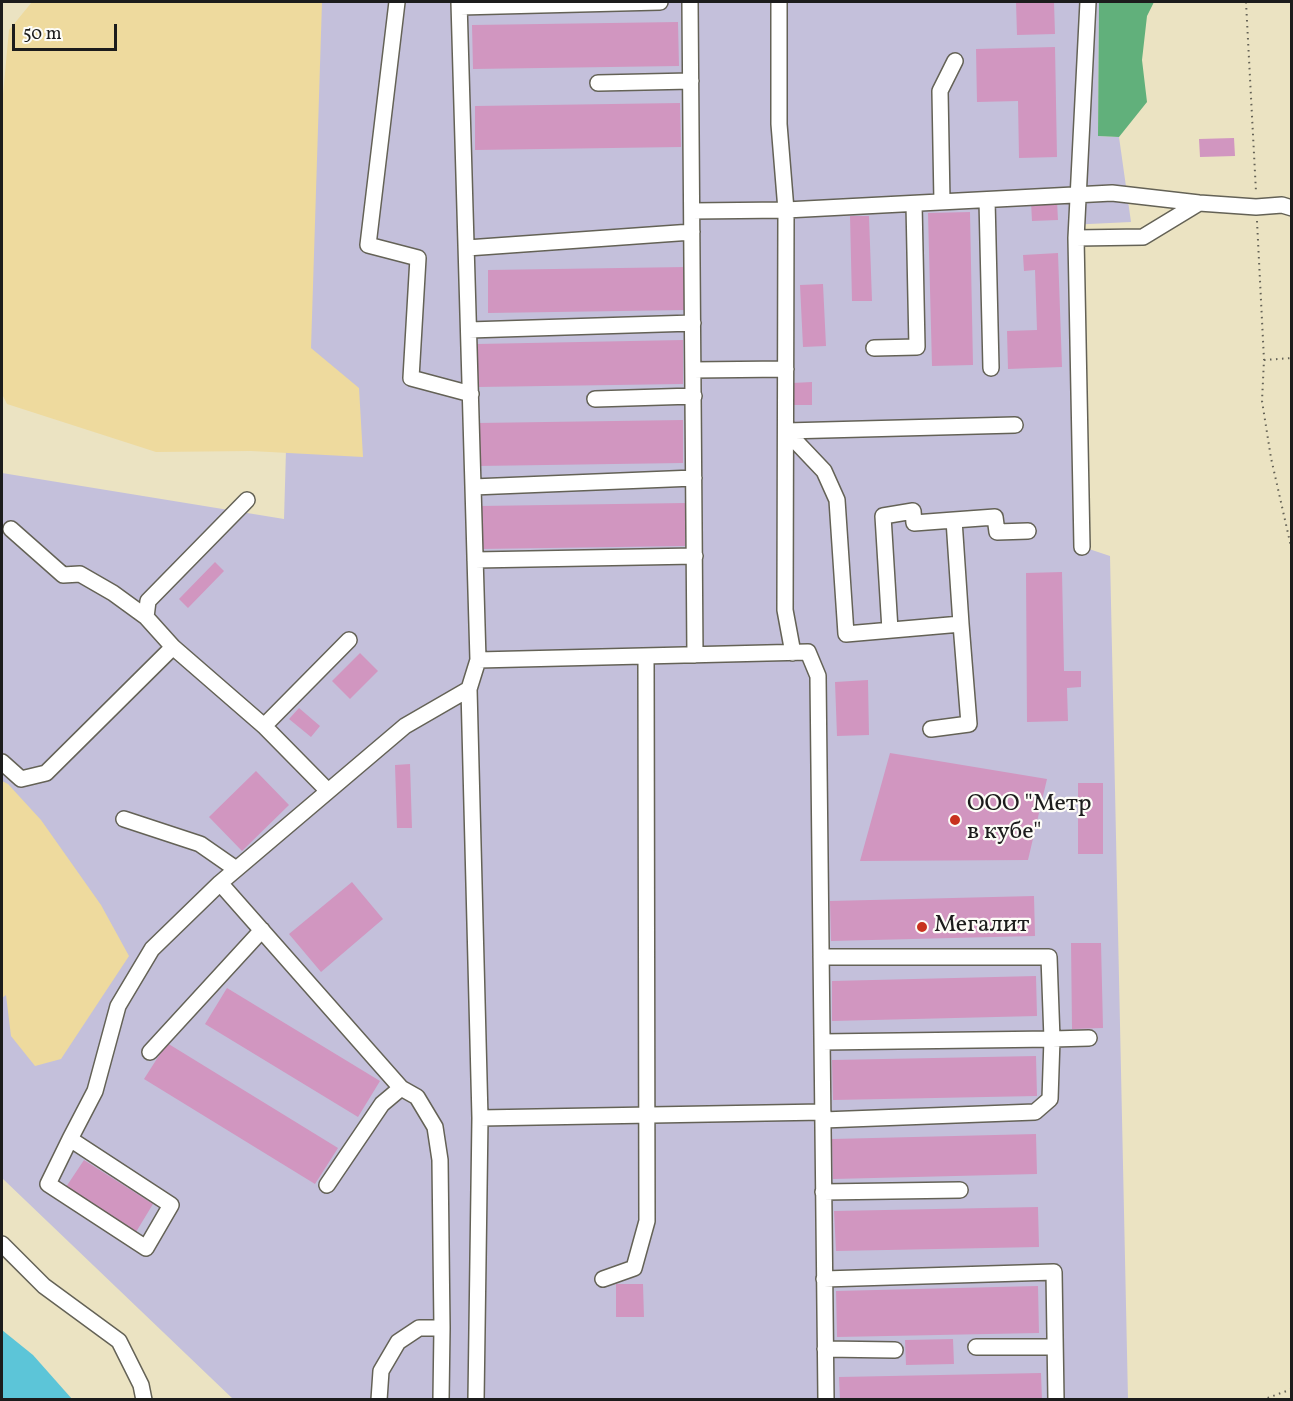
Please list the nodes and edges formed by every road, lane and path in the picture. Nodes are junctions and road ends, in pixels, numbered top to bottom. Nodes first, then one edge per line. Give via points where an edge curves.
1 (397, 2) edge
2 (660, 2) edge
3 (690, 2) edge
4 (779, 2) edge
5 (1088, 2) edge
6 (1246, 2) edge
7 (460, 4) edge
8 (955, 61) dead end
9 (691, 81) junction
10 (598, 83) dead end
11 (1077, 195) junction
12 (987, 200) junction
13 (942, 202) junction
14 (1199, 203) junction
15 (914, 204) junction
16 (1288, 204) edge
17 (1256, 207) junction
18 (786, 210) junction
19 (692, 211) junction
20 (692, 232) junction
21 (1076, 238) junction
22 (467, 248) junction
23 (693, 323) junction
24 (469, 330) junction
25 (874, 348) dead end
26 (1292, 358) edge
27 (1264, 360) junction
28 (990, 368) dead end
29 (693, 369) junction
30 (786, 369) junction
31 (471, 394) junction
32 (693, 396) junction
33 (595, 399) dead end
34 (1015, 425) dead end
35 (786, 431) junction
36 (694, 478) junction
37 (473, 487) junction
38 (248, 500) dead end
39 (954, 520) junction
40 (11, 529) dead end
41 (1028, 531) dead end
42 (1082, 547) dead end
43 (1292, 551) edge
44 (695, 556) junction
45 (475, 560) junction
46 (146, 617) junction
47 (961, 624) junction
48 (890, 630) junction
49 (349, 640) dead end
50 (173, 647) junction
51 (793, 653) junction
52 (695, 655) junction
53 (646, 656) junction
54 (478, 660) junction
55 (469, 689) junction
56 (264, 726) junction
57 (931, 729) dead end
58 (2, 762) edge
59 (328, 791) junction
60 (124, 819) dead end
61 (236, 868) junction
62 (220, 883) junction
63 (262, 930) junction
64 (821, 957) junction
65 (1089, 1038) dead end
66 (1052, 1039) junction
67 (822, 1041) junction
68 (150, 1052) dead end
69 (401, 1088) junction
70 (647, 1115) junction
71 (823, 1116) junction
72 (480, 1118) junction
73 (70, 1139) junction
74 (327, 1185) dead end
75 (960, 1190) dead end
76 (824, 1192) junction
77 (2, 1244) edge
78 (603, 1279) dead end
79 (824, 1279) junction
80 (442, 1328) junction
81 (976, 1347) dead end
82 (1055, 1347) junction
83 (825, 1349) junction
84 (895, 1350) dead end
85 (1292, 1389) edge
86 (144, 1400) edge
87 (379, 1400) edge
88 (441, 1400) edge
89 (477, 1400) edge
90 (826, 1400) edge
91 (1056, 1400) edge
92 (1262, 1400) edge

1 - 31 street via 368,245 418,258 411,378
2 - 7 street
3 - 9 street
4 - 18 street via 779,124
5 - 11 street
6 - 17 path
7 - 22 street
8 - 13 street via 940,91
9 - 10 street
9 - 19 street
11 - 12 street
11 - 14 street via 1112,193
11 - 21 street
12 - 13 street
12 - 28 street
13 - 15 street
14 - 17 street
14 - 21 street via 1143,237
15 - 18 street
15 - 25 street via 917,347
16 - 17 street
17 - 27 path
18 - 19 street
18 - 30 street
19 - 20 street
20 - 22 street
20 - 23 street
21 - 42 street
22 - 24 street
23 - 24 street
23 - 29 street
24 - 31 street
26 - 27 path
27 - 43 path via 1262,401
29 - 30 street
29 - 32 street
30 - 35 street
31 - 37 street
32 - 33 street
32 - 36 street
34 - 35 street
35 - 48 street via 824,471 837,500 846,634
35 - 51 street via 786,610
36 - 37 street
36 - 44 street
37 - 45 street
38 - 46 street via 148,601
39 - 41 street via 995,517 996,532
39 - 47 street
39 - 48 street via 914,523 913,511 883,516
40 - 46 street via 63,575 80,574
44 - 45 street
44 - 52 street
45 - 54 street
46 - 50 street
47 - 48 street
47 - 57 street via 969,724
49 - 56 street
50 - 56 street
50 - 58 street via 45,773 21,778
51 - 52 street
51 - 64 street via 808,652 818,676
52 - 53 street
53 - 54 street
53 - 70 street
54 - 55 street
55 - 59 street via 405,726
55 - 72 street
56 - 59 street
59 - 61 street
60 - 61 street via 200,844
61 - 62 street
62 - 63 street
62 - 73 street via 152,949 118,1006 95,1091
63 - 68 street
63 - 69 street
64 - 66 street via 1049,957
64 - 67 street
65 - 66 street
66 - 67 street
66 - 71 street via 1050,1099 1035,1112
67 - 71 street
69 - 74 street via 382,1104
69 - 80 street via 417,1097 435,1127 440,1160
70 - 71 street
70 - 72 street
70 - 78 street via 647,1221 634,1268
71 - 76 street
72 - 89 street
73 - 73 street via 48,1184 146,1248 171,1205
75 - 76 street
76 - 79 street
77 - 86 street via 44,1286 119,1341 141,1385
79 - 82 street via 1054,1272
79 - 83 street
80 - 87 street via 419,1328 398,1342 381,1371
80 - 88 street
81 - 82 street
82 - 91 street
83 - 84 street
83 - 90 street
85 - 92 path

